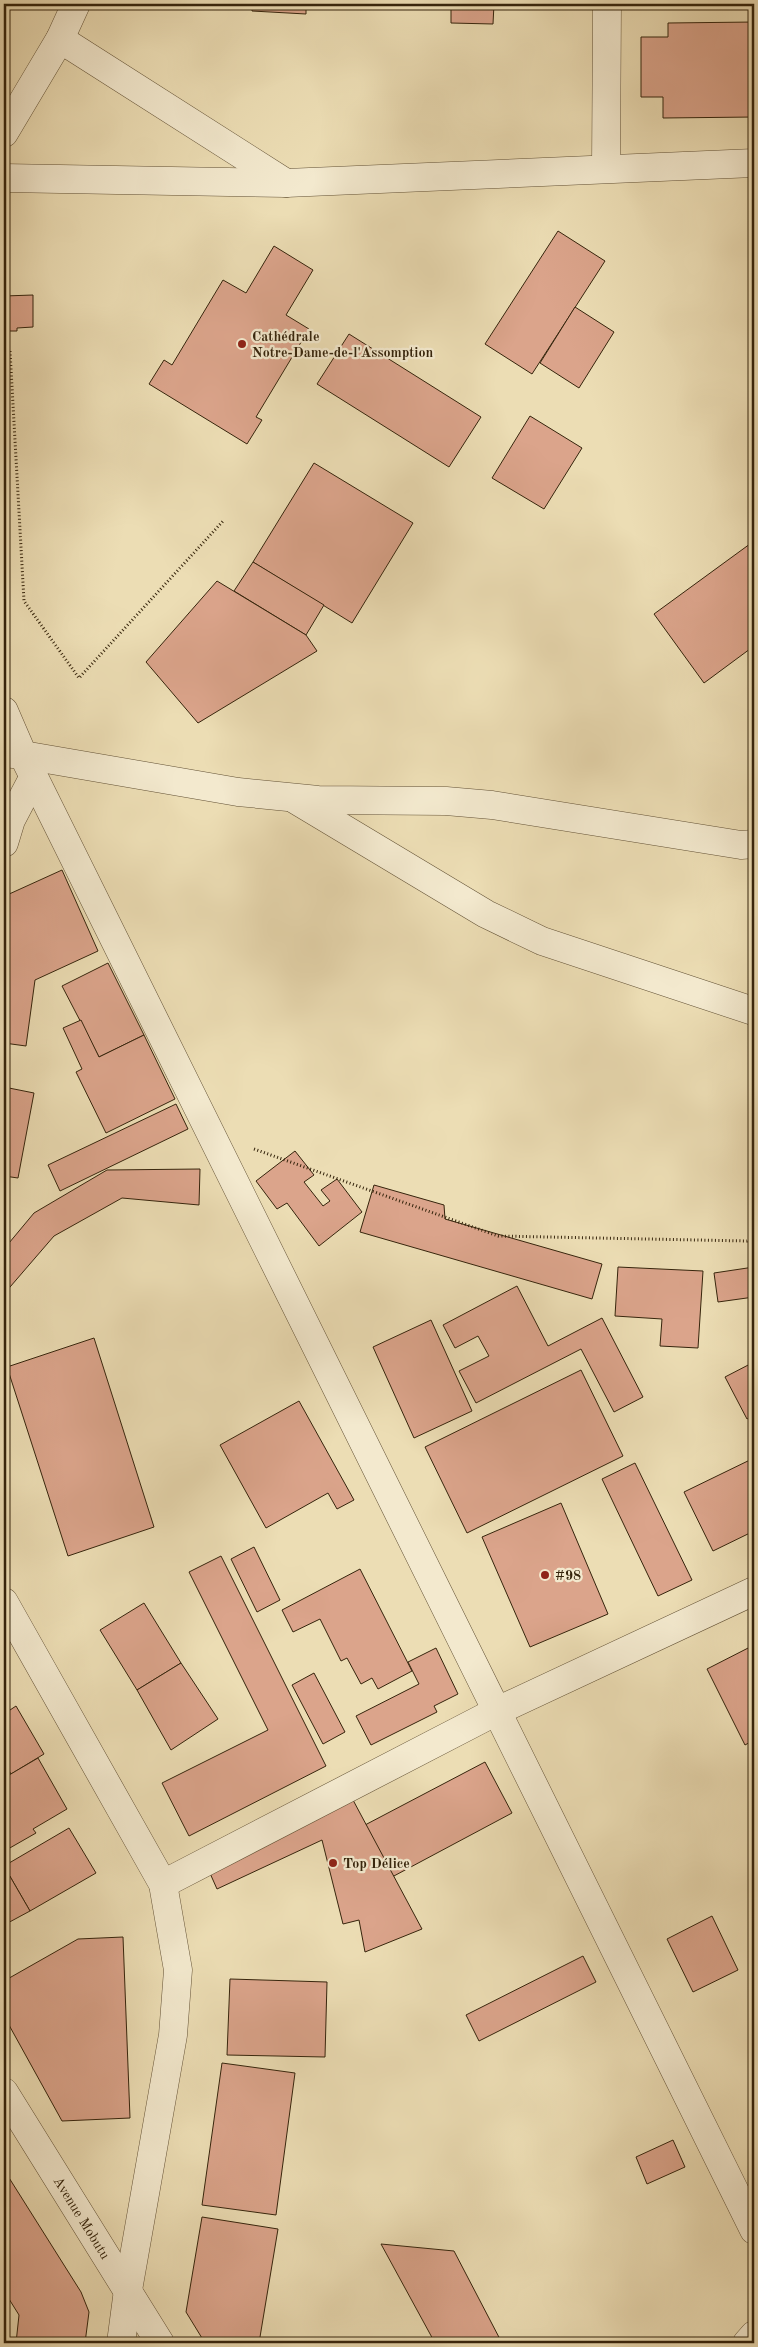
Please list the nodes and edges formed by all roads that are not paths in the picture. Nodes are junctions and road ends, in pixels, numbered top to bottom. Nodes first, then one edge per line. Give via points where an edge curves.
1 (76, 4) edge
2 (606, 4) edge
3 (60, 39) junction
4 (4, 132) edge
5 (754, 163) edge
6 (606, 168) junction
7 (4, 178) edge
8 (286, 183) junction
9 (4, 711) edge
10 (20, 762) edge
11 (291, 797) junction
12 (4, 842) edge
13 (754, 844) edge
14 (752, 1011) dead end
15 (754, 1591) edge
16 (4, 1602) edge
17 (496, 1712) junction
18 (163, 1884) junction
19 (4, 2092) edge
20 (754, 2230) edge
21 (128, 2290) junction
22 (754, 2335) edge
23 (121, 2343) edge
24 (160, 2343) edge
25 (747, 2343) edge

1 - 3 street
2 - 6 street
3 - 4 street
3 - 8 street
5 - 6 street
6 - 8 street
7 - 8 street
9 - 10 street
10 - 11 street
10 - 12 street via 11,820
10 - 17 street via 372,1456
11 - 13 street via 492,804
11 - 14 street via 486,914 542,941
15 - 17 street
16 - 18 street
17 - 18 street
17 - 20 street
18 - 21 street via 178,1970 173,2035
19 - 21 street, Avenue Mobutu
21 - 23 street
21 - 24 street, Avenue Mobutu
22 - 25 street

